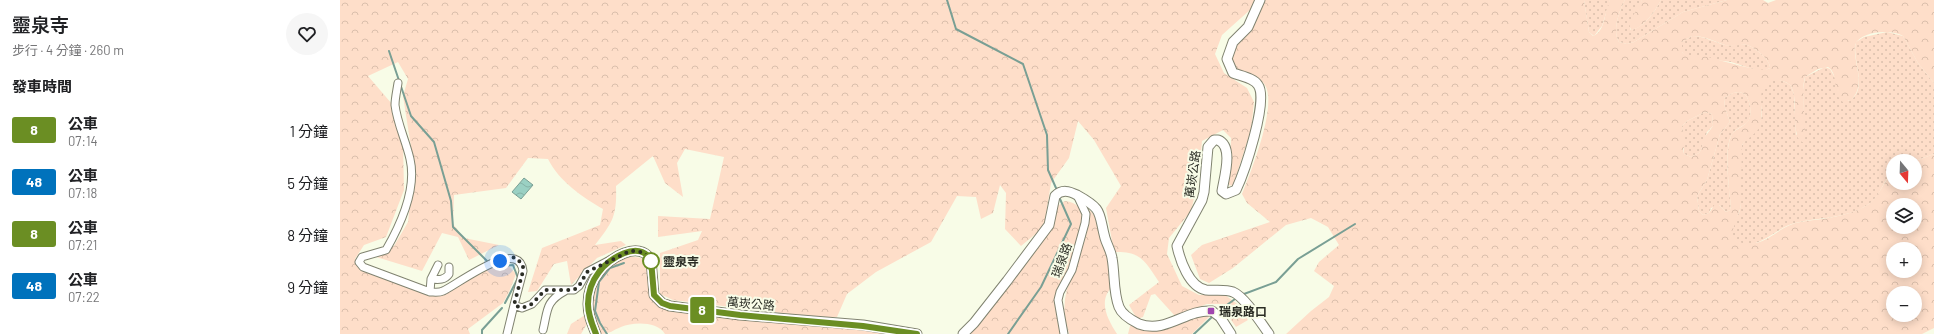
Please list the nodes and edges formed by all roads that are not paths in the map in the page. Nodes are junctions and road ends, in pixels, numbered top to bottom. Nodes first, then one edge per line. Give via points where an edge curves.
1 (1260, 0) edge
2 (398, 83) dead end
3 (1077, 195) junction
4 (612, 260) junction
5 (438, 264) dead end
6 (449, 267) dead end
7 (431, 279) junction
8 (565, 291) junction
9 (430, 292) junction
10 (514, 305) junction
11 (543, 330) dead end
12 (507, 334) edge
13 (596, 334) edge
14 (917, 334) edge
15 (963, 334) edge
16 (1064, 334) edge
17 (1231, 334) edge
18 (1269, 334) edge

1 - 18 street, 萬崁公路 via 1248,27 1233,42 1227,59 1234,73 1254,80 1260,89 1262,100 1251,151 1236,190 1226,194 1222,191 1227,163 1226,148 1218,140 1210,144 1202,200 1177,246 1183,267 1195,284 1205,290 1232,291 1239,296
2 - 9 street via 395,104 410,160 411,186 406,206 386,250 362,257 359,262 363,267
3 - 15 street via 1065,191 1055,196 1049,225
3 - 16 street, 瑞泉路 via 1086,214 1072,270 1058,300
3 - 17 street via 1090,203 1101,215 1105,238 1112,256 1119,308 1124,315 1140,325 1157,328 1212,311
4 - 8 street via 587,272 574,290
4 - 13 street, 萬崁公路 via 598,273 589,295 589,310
4 - 14 street, 萬崁公路 via 630,251 649,256 652,264 653,293 657,300 670,306
5 - 7 street
6 - 7 street via 447,277
7 - 9 street
8 - 10 street via 545,290 532,304 522,308
8 - 11 street via 553,297
9 - 10 street via 442,292 480,268 510,257 516,258 523,265
10 - 12 street

